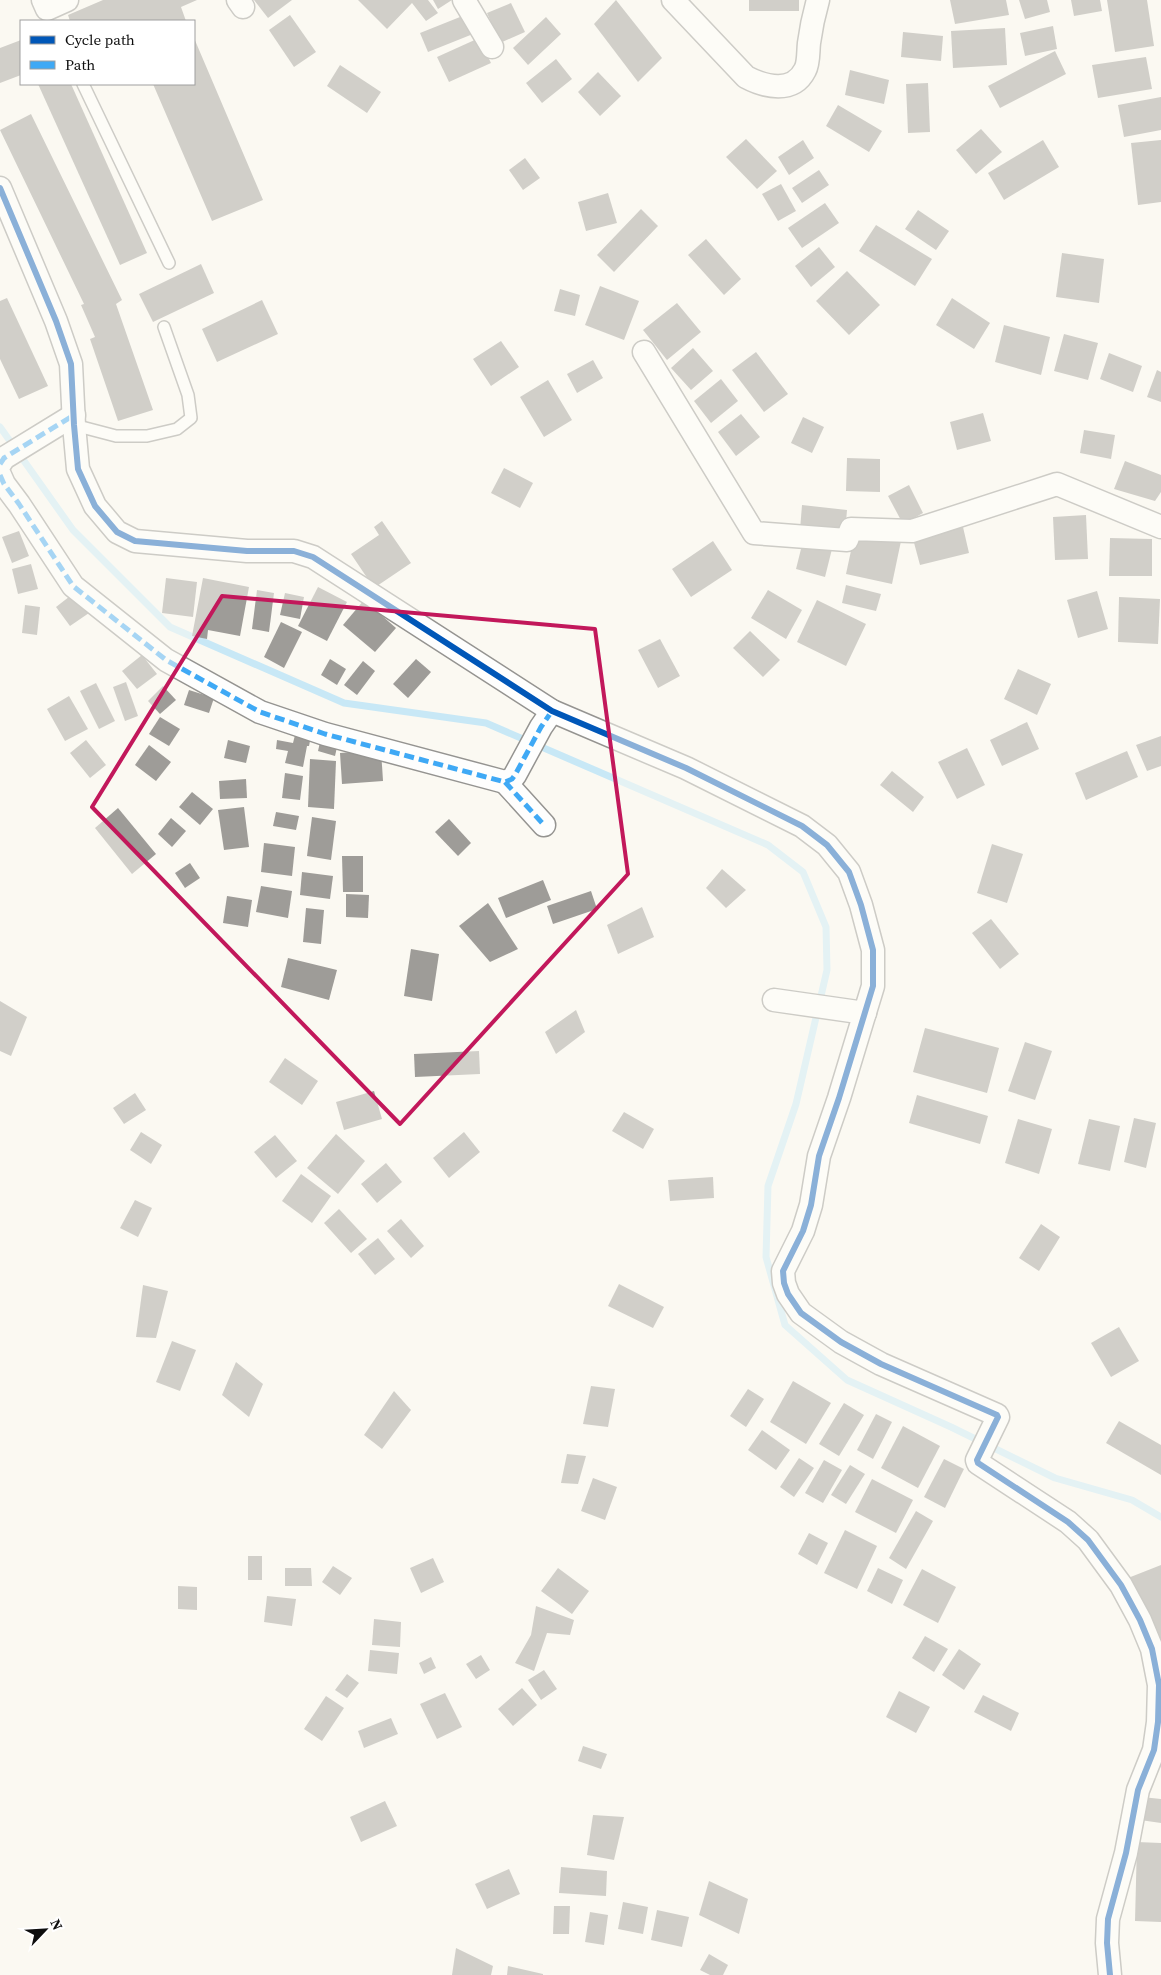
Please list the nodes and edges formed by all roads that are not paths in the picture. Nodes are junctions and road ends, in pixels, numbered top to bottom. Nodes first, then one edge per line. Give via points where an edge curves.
1 (464, 0) edge
2 (673, 0) edge
3 (818, 0) edge
4 (492, 47) dead end
5 (83, 85) edge
6 (0, 188) edge
7 (169, 263) dead end
8 (164, 327) dead end
9 (644, 352) dead end
10 (74, 420) junction
11 (1, 466) edge
12 (1161, 527) edge
13 (546, 719) junction
14 (511, 776) junction
15 (544, 825) dead end
16 (774, 1000) dead end
17 (865, 1013) junction
18 (1110, 1975) edge

1 - 4 street
2 - 3 street via 746,77 759,84 779,87 799,78 806,69
5 - 7 lane
6 - 10 street via 71,364
8 - 10 lane via 188,395 191,418 177,429 147,436 116,436
9 - 12 street via 754,533 846,540 851,528 912,531 1057,484
10 - 11 street via 25,446
10 - 13 street via 78,469 95,506 117,532 135,541 247,551 294,551 313,557 522,693
11 - 14 street via 4,484 73,586 166,660 260,712 325,734
13 - 14 street
13 - 17 street via 686,768 802,826 827,845 849,872 873,950 873,986
14 - 15 street
16 - 17 street
17 - 18 street via 819,1156 809,1214 783,1272 784,1283 801,1313 841,1342 881,1364 998,1415 977,1460 1068,1522 1088,1540 1121,1585 1140,1620 1152,1648 1159,1685 1158,1722 1154,1750 1138,1790 1126,1853 1108,1919

